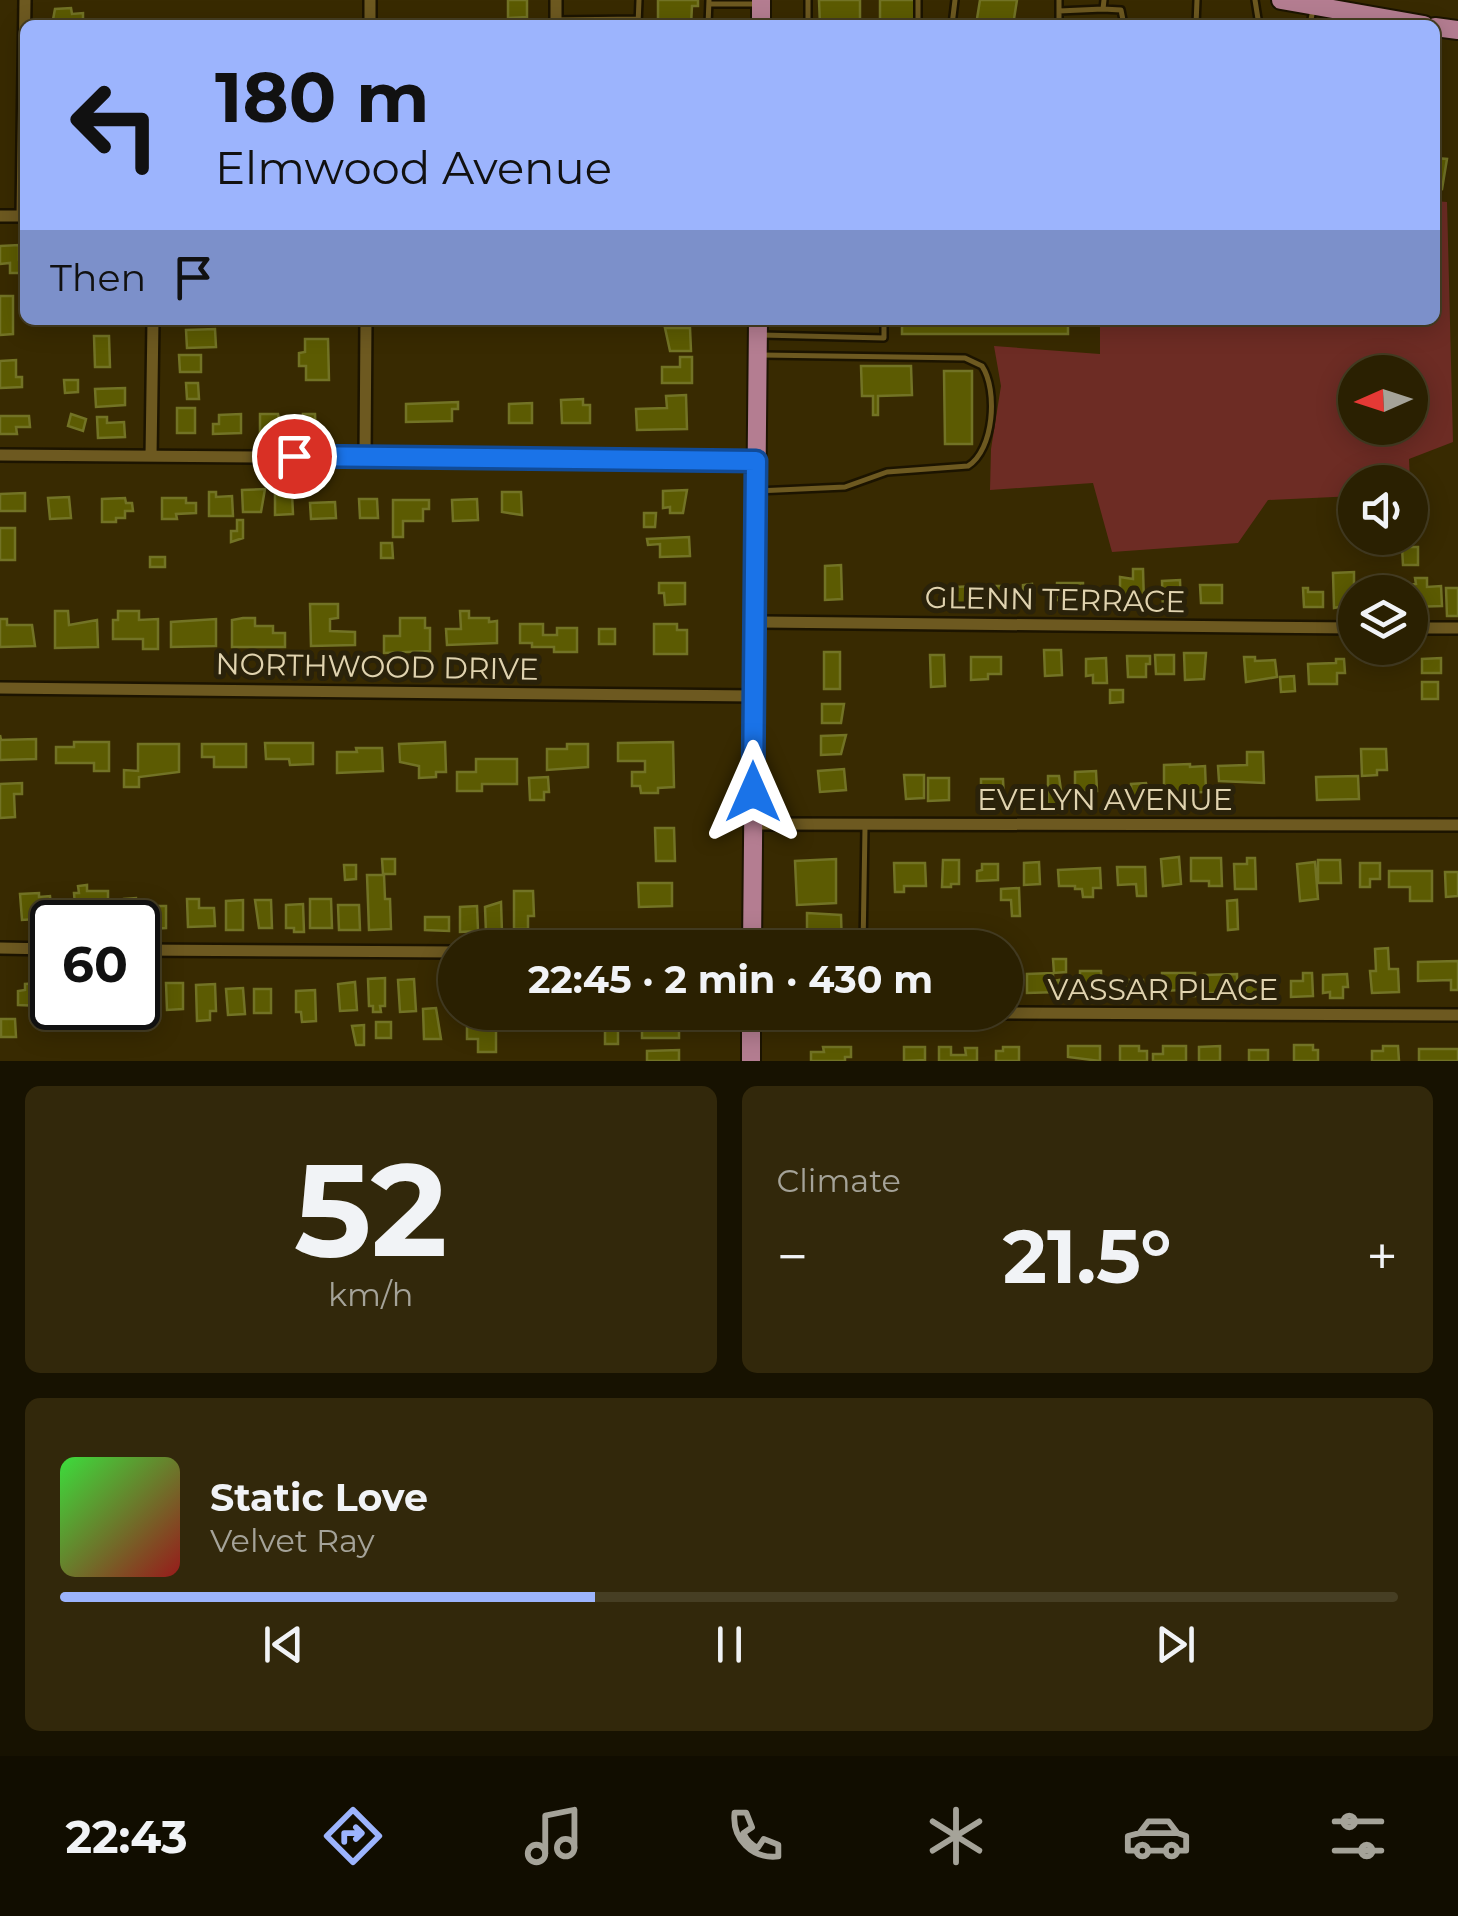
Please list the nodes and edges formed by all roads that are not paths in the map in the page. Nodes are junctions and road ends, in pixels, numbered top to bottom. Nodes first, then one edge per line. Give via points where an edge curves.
1 (1059, 0) edge
2 (1104, 0) edge
3 (1280, 0) edge
4 (709, 2) edge
5 (761, 2) edge
6 (1314, 6) junction
7 (1103, 9) junction
8 (1059, 11) junction
9 (1059, 20) edge
10 (1123, 20) edge
11 (1311, 20) edge
12 (1360, 20) edge
13 (153, 325) edge
14 (366, 325) edge
15 (884, 325) edge
16 (758, 327) edge
17 (758, 356) junction
18 (0, 456) edge
19 (151, 456) junction
20 (365, 456) junction
21 (756, 461) junction
22 (756, 492) junction
23 (755, 622) junction
24 (1338, 628) edge
25 (1428, 628) edge
26 (1458, 628) edge
27 (0, 688) edge
28 (754, 696) junction
29 (753, 824) junction
30 (1458, 824) edge
31 (866, 825) junction
32 (752, 930) edge
33 (863, 930) edge
34 (0, 948) edge
35 (30, 949) edge
36 (160, 950) edge
37 (438, 952) edge
38 (1023, 1013) edge
39 (1458, 1016) edge
40 (752, 1030) edge
41 (751, 1061) edge

1 - 8 lane
2 - 7 lane
3 - 6 main road
4 - 5 lane
6 - 11 lane
6 - 12 main road
7 - 8 lane
7 - 10 lane via 1121,10
8 - 9 lane
13 - 19 street
14 - 20 street
15 - 16 lane via 884,338
16 - 17 main road
17 - 21 main road
17 - 22 lane via 965,358 982,366 991,388 985,442 979,460 968,466 888,472 844,487
18 - 19 street
19 - 20 street
20 - 21 street
21 - 22 main road
22 - 23 main road
23 - 24 street, GLENN TERRACE
23 - 28 main road
25 - 26 street
27 - 28 street, NORTHWOOD DRIVE
28 - 29 main road
29 - 31 street, EVELYN AVENUE
29 - 32 main road
30 - 31 street, EVELYN AVENUE
31 - 33 lane
34 - 35 street
36 - 37 street
38 - 39 street, VASSAR PLACE
40 - 41 main road

